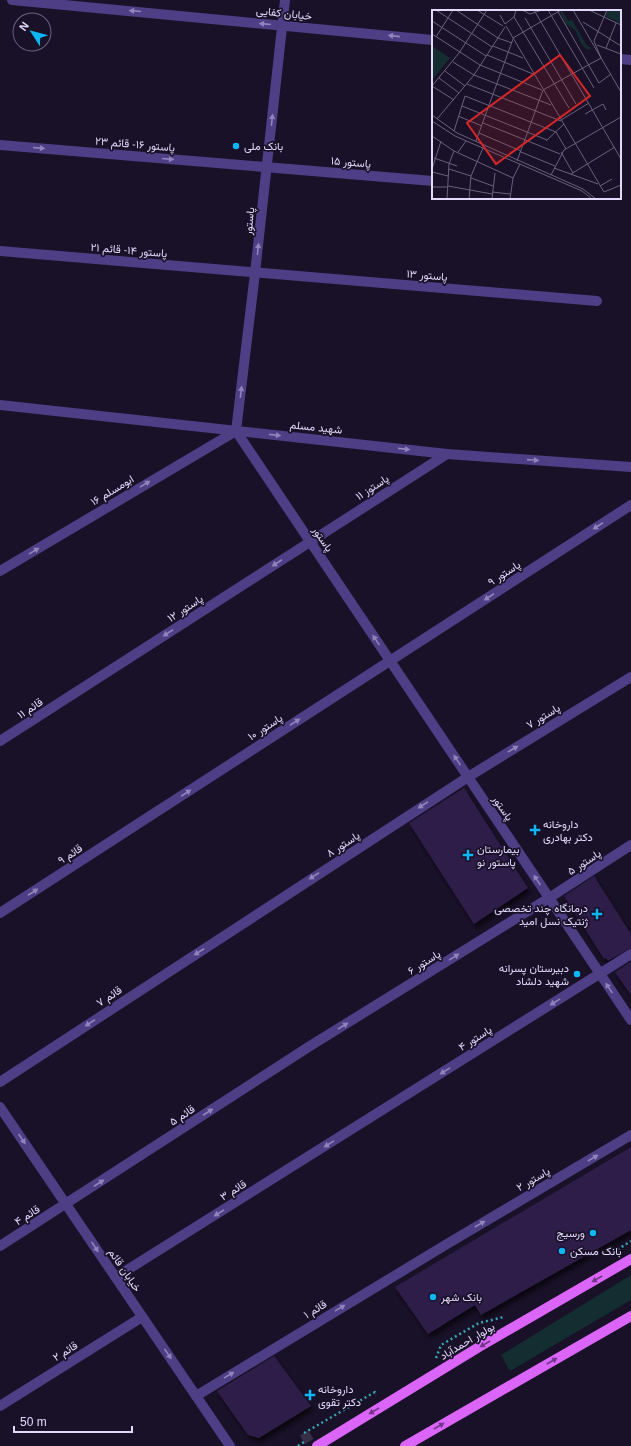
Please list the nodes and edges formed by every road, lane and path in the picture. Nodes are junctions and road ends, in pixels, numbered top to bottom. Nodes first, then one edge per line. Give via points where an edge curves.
1 (12, 0) edge
2 (285, 0) edge
3 (282, 25) junction
4 (432, 40) edge
5 (621, 59) edge
6 (631, 60) edge
7 (0, 145) edge
8 (267, 167) junction
9 (432, 181) edge
10 (0, 251) edge
11 (256, 273) junction
12 (597, 301) dead end
13 (1, 406) edge
14 (236, 431) junction
15 (447, 454) junction
16 (631, 467) edge
17 (631, 505) edge
18 (310, 541) junction
19 (0, 571) edge
20 (390, 661) junction
21 (631, 677) edge
22 (72, 695) joint
23 (0, 741) edge
24 (468, 777) junction
25 (153, 814) joint
26 (631, 845) edge
27 (549, 898) junction
28 (0, 913) edge
29 (231, 931) joint
30 (631, 954) edge
31 (600, 974) junction
32 (631, 1020) edge
33 (310, 1046) joint
34 (0, 1082) edge
35 (0, 1107) edge
36 (362, 1123) joint
37 (631, 1136) edge
38 (66, 1204) junction
39 (447, 1244) joint
40 (0, 1246) edge
41 (631, 1259) edge
42 (116, 1278) junction
43 (631, 1316) edge
44 (142, 1317) junction
45 (375, 1392) dead end
46 (196, 1396) junction
47 (0, 1406) edge
48 (304, 1433) dead end
49 (230, 1446) edge
50 (317, 1446) edge
51 (405, 1446) edge

3 -> 1 street, خیابان کفایی
2 - 3 street, پاستور
4 -> 3 street, خیابان کفایی
8 -> 3 street, پاستور
5 - 6 street
7 -> 8 street, پاستور ۱۶- قائم ۲۳
8 - 9 street, پاستور ۱۵
11 -> 8 street, پاستور
10 - 11 street, پاستور ۱۴- قائم ۲۱
11 - 12 street, پاستور ۱۳
14 -> 11 street, پاستور
13 - 14 street, شهید مسلم
14 -> 15 street, شهید مسلم
14 - 18 street, پاستور
19 -> 14 street, ابومسلم ۱۶
15 -> 16 street, شهید مسلم
15 - 18 street, پاستوز ۱۱
17 -> 20 street, پاستور ۹
20 -> 18 street, پاستور
18 -> 22 street, پاستور ۱۲
24 -> 20 street, پاستور
25 -> 20 street, پاستور ۱۰
24 -> 21 street, پاستور ۷
22 - 23 street, قائم ۱۱
27 -> 24 street, پاستور
24 -> 29 street, پاستور ۸
28 -> 25 street, قائم ۹
26 - 27 street, پاستور ۵
27 - 31 street, پاستور
33 -> 27 street, پاستور ۶
29 -> 34 street, قائم ۷
30 - 31 street, پاستور ۴
32 -> 31 street, پاستور
31 -> 36 street, پاستور ۴
38 -> 33 street, قائم ۵
35 -> 38 street, خیابان قائم
36 -> 42 street, قائم ۳
39 -> 37 street, پاستور ۲
38 - 40 street, قائم ۴
38 -> 42 street, خیابان قائم
46 -> 39 street, قائم ۱
41 -> 50 main road, بولوار احمدآباد
42 - 44 street, خیابان قائم
51 -> 43 main road
44 -> 46 street, خیابان قائم
44 - 47 street, قائم ۲
45 - 48 path
46 - 49 street, خیابان قائم

